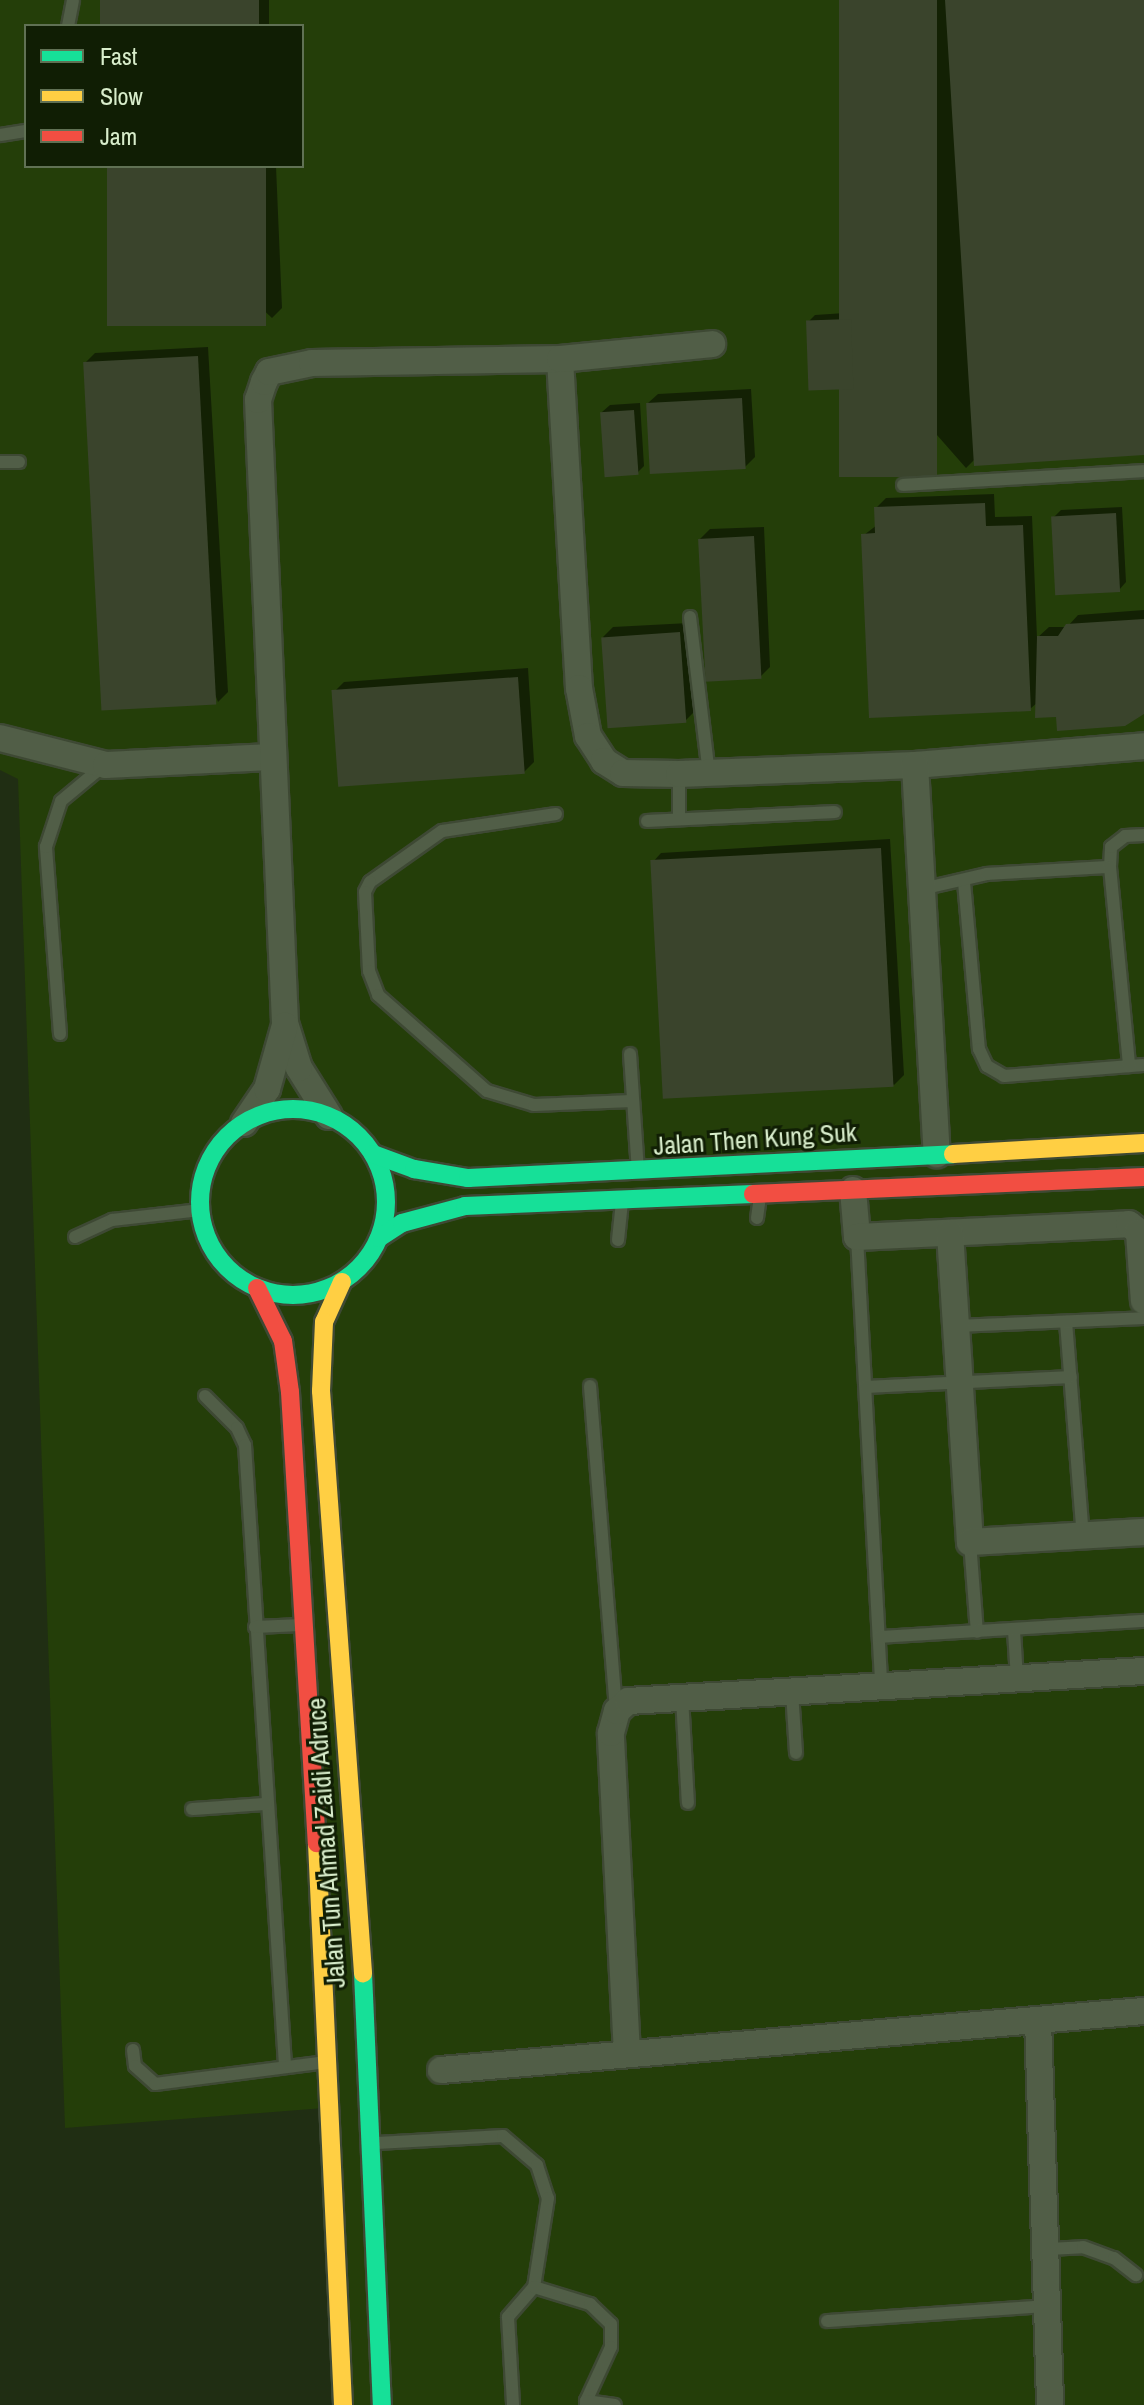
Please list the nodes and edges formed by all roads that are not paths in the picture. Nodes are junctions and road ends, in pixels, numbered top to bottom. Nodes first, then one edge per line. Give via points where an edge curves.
1 (73, 0) edge
2 (68, 24) edge
3 (24, 131) edge
4 (0, 135) edge
5 (712, 344) dead end
6 (560, 359) junction
7 (0, 462) edge
8 (19, 462) dead end
9 (1144, 471) edge
10 (903, 485) dead end
11 (690, 617) dead end
12 (0, 738) edge
13 (1144, 746) edge
14 (271, 757) junction
15 (106, 765) junction
16 (915, 765) junction
17 (709, 773) junction
18 (679, 774) junction
19 (835, 812) dead end
20 (556, 814) dead end
21 (679, 817) junction
22 (647, 821) dead end
23 (1144, 835) edge
24 (1110, 867) junction
25 (964, 882) junction
26 (926, 888) junction
27 (285, 1023) junction
28 (60, 1034) dead end
29 (630, 1054) dead end
30 (1144, 1065) edge
31 (1129, 1066) junction
32 (632, 1101) junction
33 (329, 1116) junction
34 (244, 1123) junction
35 (1144, 1143) edge
36 (373, 1154) junction
37 (937, 1154) junction
38 (638, 1173) junction
39 (1144, 1177) edge
40 (853, 1190) junction
41 (761, 1193) junction
42 (622, 1200) junction
43 (200, 1210) junction
44 (757, 1218) dead end
45 (950, 1233) junction
46 (75, 1237) dead end
47 (857, 1237) junction
48 (379, 1238) junction
49 (618, 1240) dead end
50 (342, 1282) junction
51 (257, 1288) junction
52 (1144, 1301) edge
53 (1144, 1318) edge
54 (1066, 1322) junction
55 (956, 1326) junction
56 (1071, 1377) junction
57 (960, 1382) junction
58 (590, 1386) dead end
59 (866, 1387) junction
60 (205, 1396) dead end
61 (1144, 1532) edge
62 (1083, 1536) junction
63 (970, 1542) junction
64 (1144, 1621) edge
65 (304, 1625) junction
66 (255, 1627) junction
67 (1014, 1631) junction
68 (977, 1632) junction
69 (879, 1637) junction
70 (1144, 1671) edge
71 (1017, 1679) junction
72 (881, 1687) junction
73 (792, 1692) junction
74 (682, 1697) junction
75 (617, 1711) junction
76 (796, 1753) dead end
77 (688, 1803) dead end
78 (266, 1804) junction
79 (192, 1809) dead end
80 (1144, 2011) edge
81 (1038, 2020) junction
82 (133, 2050) dead end
83 (627, 2054) junction
84 (330, 2062) junction
85 (285, 2066) junction
86 (441, 2070) dead end
87 (374, 2144) junction
88 (1048, 2249) junction
89 (1136, 2275) dead end
90 (534, 2287) junction
91 (1046, 2306) junction
92 (827, 2321) dead end
93 (586, 2403) edge
94 (343, 2405) edge
95 (382, 2405) edge
96 (513, 2405) edge
97 (615, 2405) edge
98 (1050, 2405) edge

1 - 2 lane
3 - 4 lane
5 - 6 street
6 - 14 street via 312,363 269,372 258,400
6 - 18 street via 579,688 588,736 604,761 623,773
7 - 8 lane
9 - 10 lane
11 - 17 lane
12 - 15 street
13 - 16 street
14 - 15 street
14 - 27 street
15 - 28 lane via 61,801 46,847
16 - 17 street
16 - 26 street
17 - 18 street
18 - 21 lane
19 - 21 lane
20 - 32 lane via 442,831 370,882 365,892 369,971 378,995 487,1091 534,1105
21 - 22 lane
23 - 24 lane via 1125,836 1111,847
24 - 25 lane via 987,874
24 - 31 lane
25 - 26 lane
25 - 31 lane via 979,1049 987,1066 1004,1076
26 - 37 street
27 - 33 street via 299,1068
27 - 34 street via 267,1089
29 - 32 lane
30 - 31 lane
32 - 38 lane
33 - 34 street via 301,1110 271,1112
33 - 36 street via 354,1132
34 - 43 street via 210,1160
35 - 37 street, Jalan Then Kung Suk
36 - 38 street, Jalan Then Kung Suk via 414,1169 468,1178
36 - 48 street via 386,1195
37 - 38 street, Jalan Then Kung Suk
39 - 40 street, Jalan Then Kung Suk
40 - 41 street, Jalan Then Kung Suk
40 - 47 street
41 - 42 street, Jalan Then Kung Suk
41 - 44 lane
42 - 48 street, Jalan Then Kung Suk via 465,1206 402,1223
42 - 49 lane
43 - 46 lane via 112,1220
43 - 51 street via 217,1257
45 - 47 street
45 - 52 street via 1129,1224 1139,1232
45 - 55 street
47 - 59 lane
48 - 50 street via 364,1263
50 - 51 street via 314,1293 285,1295
50 - 87 street, Jalan Tun Ahmad Zaidi Adruce via 324,1322 321,1391
51 - 65 street, Jalan Tun Ahmad Zaidi Adruce via 279,1329 288,1379
53 - 54 lane
54 - 55 lane
54 - 56 lane
55 - 57 street
56 - 57 lane
56 - 62 lane
57 - 59 lane
57 - 63 street
58 - 75 lane
59 - 69 lane
60 - 66 lane via 237,1428 245,1445
61 - 62 street
62 - 63 street
63 - 68 lane
64 - 67 lane
65 - 66 lane
65 - 84 street, Jalan Tun Ahmad Zaidi Adruce
66 - 78 lane
67 - 68 lane
67 - 71 lane
68 - 69 lane
69 - 72 lane
70 - 71 street
71 - 72 street
72 - 73 street
73 - 74 street
73 - 76 lane
74 - 75 street via 641,1697
74 - 77 lane
75 - 83 street via 611,1746
78 - 79 lane
78 - 85 lane
80 - 81 street
81 - 83 street
81 - 88 street
82 - 85 lane via 135,2066 155,2084 235,2078
83 - 86 street
84 - 85 lane
84 - 94 street, Jalan Tun Ahmad Zaidi Adruce
87 - 90 lane via 492,2136 510,2139 523,2149 549,2189
87 - 95 street, Jalan Tun Ahmad Zaidi Adruce
88 - 89 lane via 1083,2247 1114,2258
88 - 91 street
90 - 93 lane via 590,2304 611,2324 611,2347
90 - 96 lane via 508,2317
91 - 92 lane
91 - 98 street
93 - 97 lane

